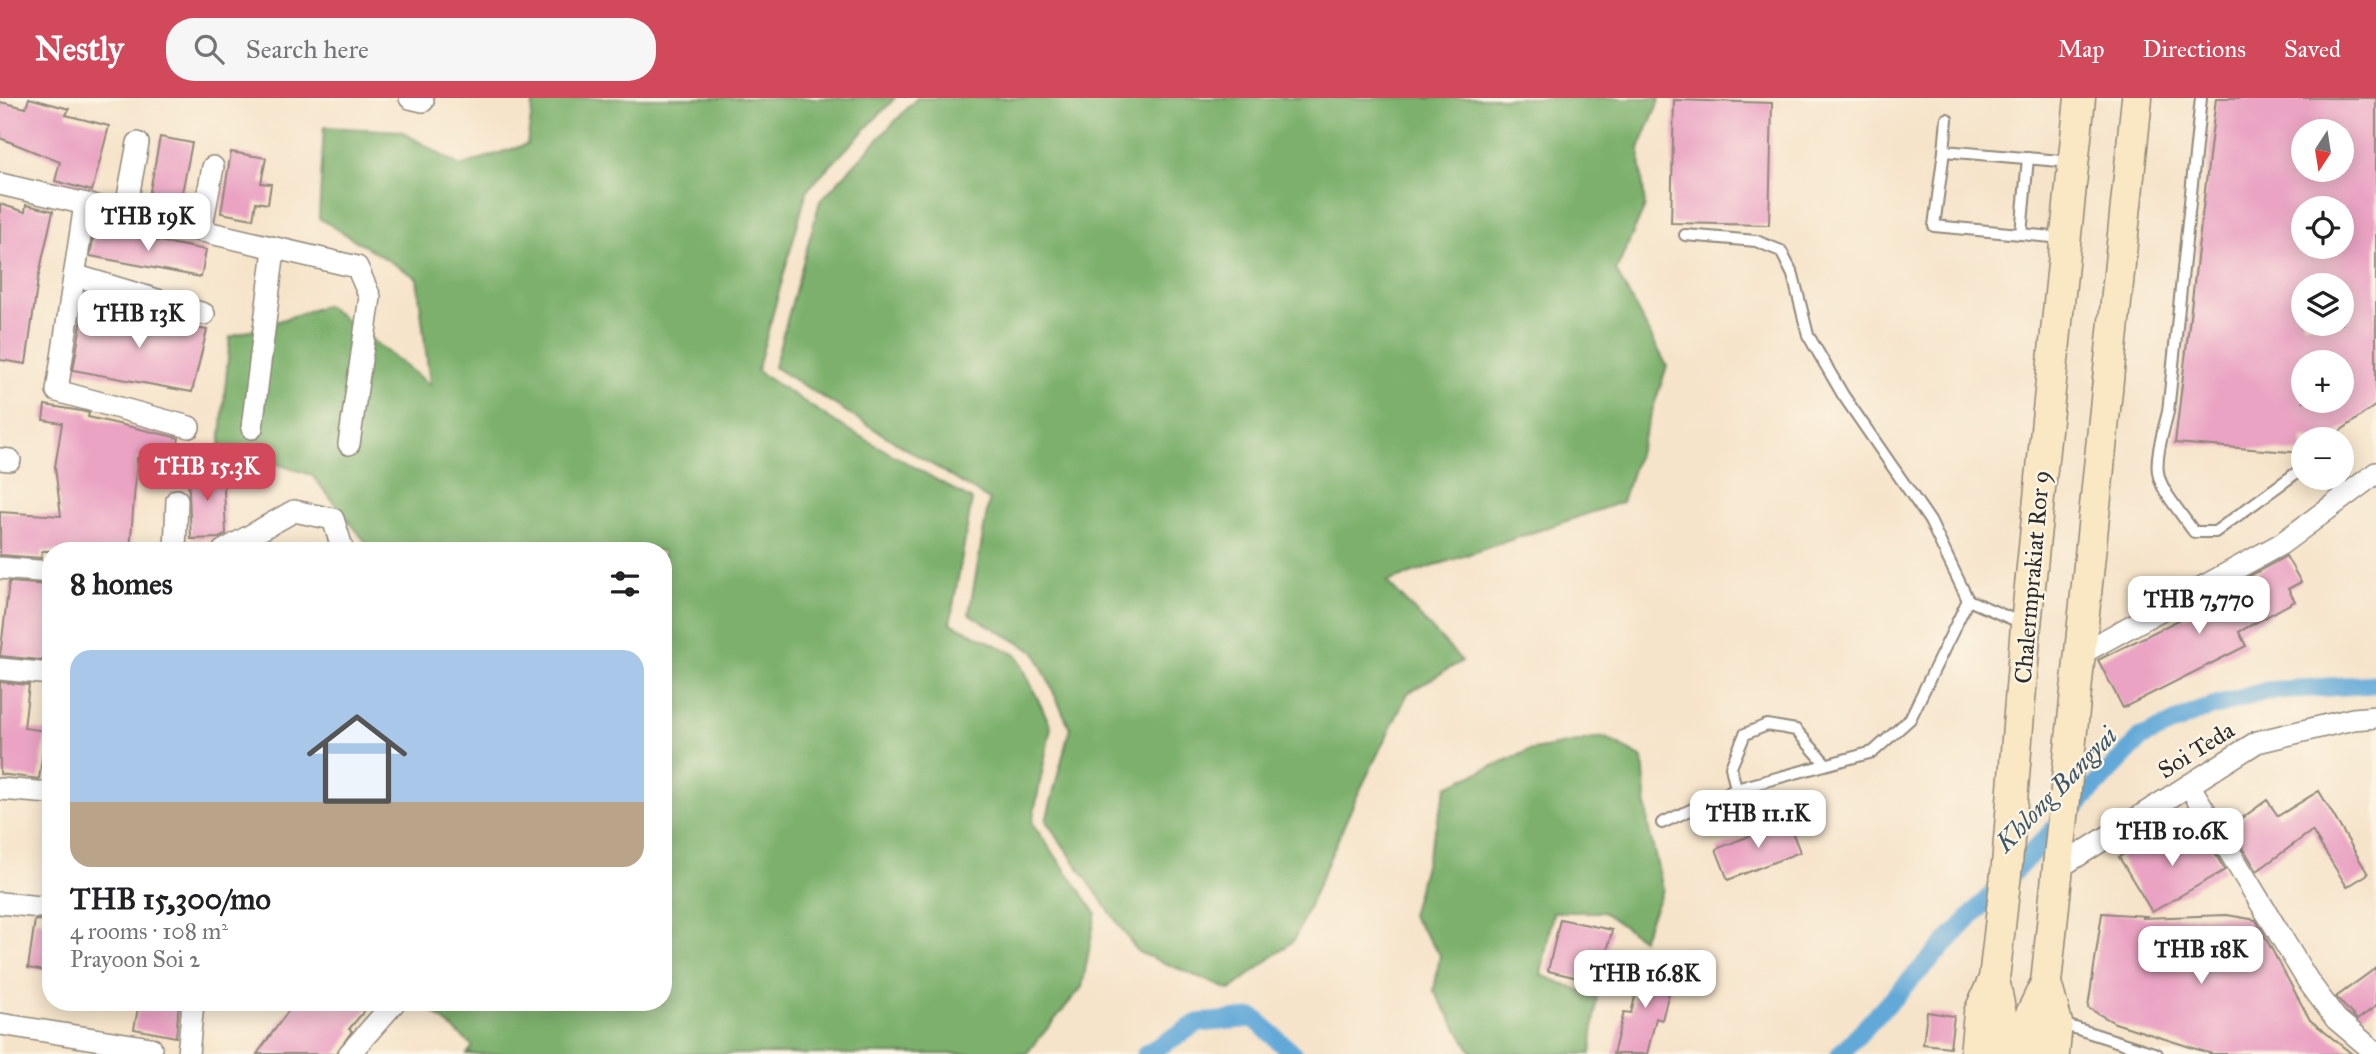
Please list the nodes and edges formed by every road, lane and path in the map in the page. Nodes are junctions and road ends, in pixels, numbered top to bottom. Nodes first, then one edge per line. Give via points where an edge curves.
1 (2080, 98) edge
2 (2137, 98) edge
3 (2201, 98) edge
4 (1947, 119) dead end
5 (138, 143) dead end
6 (1944, 150) junction
7 (2028, 158) junction
8 (2074, 162) junction
9 (213, 167) dead end
10 (0, 184) edge
11 (85, 204) junction
12 (125, 213) junction
13 (201, 231) junction
14 (2021, 234) junction
15 (1685, 235) dead end
16 (2066, 239) junction
17 (274, 249) junction
18 (74, 275) junction
19 (204, 314) dead end
20 (189, 427) dead end
21 (253, 428) dead end
22 (349, 444) dead end
23 (2376, 473) edge
24 (2291, 477) edge
25 (177, 500) dead end
26 (175, 542) edge
27 (239, 542) edge
28 (340, 542) edge
29 (0, 568) edge
30 (42, 571) edge
31 (1968, 600) junction
32 (2026, 625) junction
33 (2082, 653) junction
34 (0, 669) edge
35 (42, 673) edge
36 (2376, 717) edge
37 (1826, 764) junction
38 (2189, 785) junction
39 (0, 789) edge
40 (1736, 789) junction
41 (42, 792) edge
42 (1662, 822) dead end
43 (2060, 867) junction
44 (0, 903) edge
45 (42, 907) edge
46 (1994, 979) junction
47 (2046, 983) junction
48 (192, 1011) edge
49 (387, 1011) edge
50 (2057, 1023) junction
51 (0, 1024) edge
52 (151, 1048) dead end
53 (2376, 1053) edge
54 (188, 1054) edge
55 (349, 1054) edge
56 (1975, 1054) edge
57 (1998, 1054) edge
58 (2027, 1054) edge
59 (2054, 1054) edge
60 (2157, 1054) edge

1 - 8 main road, Chalermprakiat Ror 9
2 - 33 main road
3 - 24 lane via 2168,412 2155,463 2160,485 2194,532 2215,532
4 - 6 lane
5 - 12 street
6 - 7 lane
6 - 14 lane via 1934,226
7 - 8 lane
7 - 14 lane
8 - 16 main road, Chalermprakiat Ror 9
9 - 13 street
10 - 11 street
11 - 12 street
11 - 18 street
12 - 13 street
13 - 17 street
14 - 16 lane
15 - 31 lane via 1756,241 1781,251 1793,275 1808,335 1843,395 1930,521
16 - 32 main road, Chalermprakiat Ror 9
17 - 21 street
17 - 22 street via 357,267 370,296
18 - 19 street
18 - 20 street via 57,391
23 - 33 street via 2281,544
25 - 26 street
27 - 28 street via 294,511 333,519
29 - 30 street
31 - 32 lane
31 - 37 lane via 1910,719 1873,752
32 - 46 main road, Chalermprakiat Ror 9
33 - 43 main road
34 - 35 street
36 - 38 street, Soi Teda via 2257,742
37 - 40 lane
37 - 40 lane via 1796,730 1766,725 1745,734 1736,750 1731,767
38 - 43 street, Soi Teda
38 - 53 street via 2308,981 2336,1019
39 - 41 street
40 - 42 lane
43 - 47 main road
44 - 45 street
46 - 56 main road, Chalermprakiat Ror 9 via 1979,1013
46 - 57 main road via 2001,1014
47 - 50 main road
47 - 58 main road via 2030,1016
48 - 54 street
49 - 55 street
50 - 59 main road
50 - 60 lane
51 - 52 street

